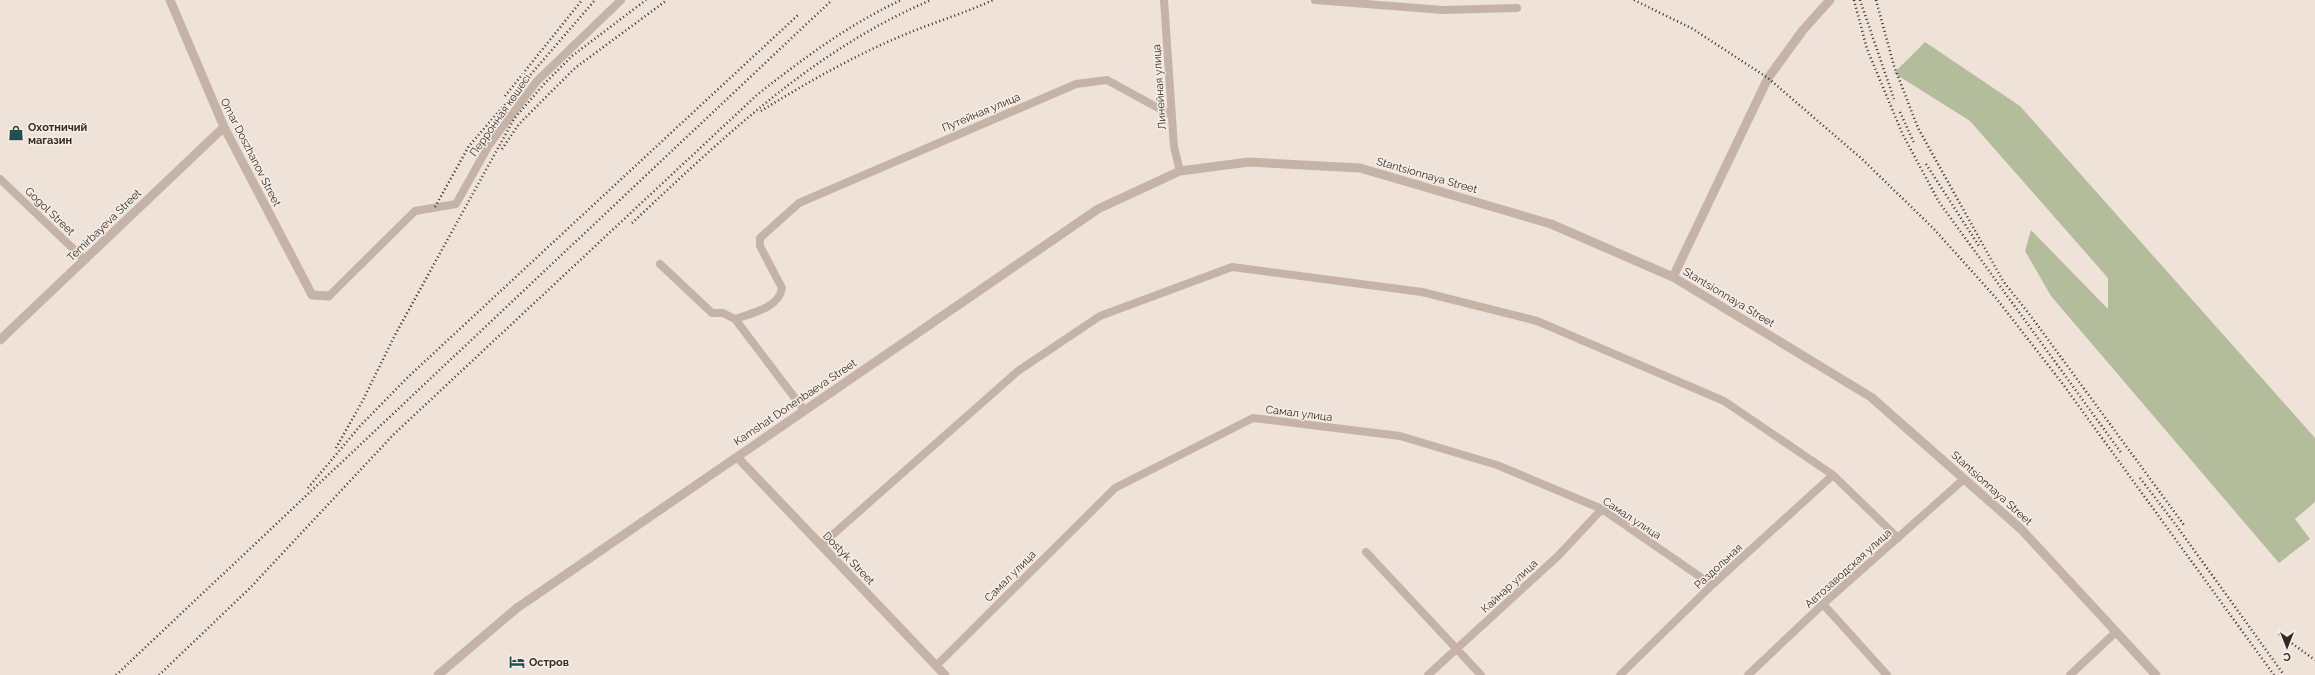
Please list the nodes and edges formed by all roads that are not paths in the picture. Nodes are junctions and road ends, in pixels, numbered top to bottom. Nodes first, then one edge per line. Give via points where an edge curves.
1 (170, 0) edge
2 (621, 0) edge
3 (1164, 0) edge
4 (1315, 0) edge
5 (1830, 0) edge
6 (1517, 8) dead end
7 (1171, 115) junction
8 (224, 127) junction
9 (1180, 171) junction
10 (0, 179) edge
11 (85, 260) junction
12 (660, 264) dead end
13 (1672, 277) junction
14 (329, 296) joint
15 (735, 319) junction
16 (0, 340) edge
17 (804, 410) junction
18 (736, 457) junction
19 (1833, 475) junction
20 (1964, 479) junction
21 (1602, 509) junction
22 (1898, 538) junction
23 (821, 545) junction
24 (1366, 552) dead end
25 (1712, 585) junction
26 (1823, 604) junction
27 (2116, 632) junction
28 (1457, 649) junction
29 (936, 666) junction
30 (438, 675) edge
31 (945, 675) edge
32 (1428, 675) edge
33 (1481, 675) edge
34 (1620, 675) edge
35 (1748, 675) edge
36 (1887, 675) edge
37 (2070, 675) edge
38 (2156, 675) edge

1 - 8 street, Omar Doszhanov Street
2 - 14 street, Перронная көшесі via 537,81 489,146 456,204 415,212
3 - 7 street, Линейная улица
4 - 6 street via 1443,10
5 - 13 street via 1803,30 1768,78
7 - 9 street, Линейная улица via 1174,147
7 - 15 street, Путейная улица via 1107,80 1076,84 799,202 760,238 760,246 782,288 781,295 772,305
8 - 11 street, Temirbayeva Street
8 - 14 street, Omar Doszhanov Street via 312,295
9 - 13 street, Stantsionnaya Street via 1248,162 1360,168 1551,224
9 - 17 street, Kamshat Donenbaeva Street via 1098,209
10 - 11 street, Gogol Street
11 - 16 street, Temirbayeva Street
12 - 15 street via 712,313 723,313
13 - 20 street, Stantsionnaya Street via 1871,397
15 - 17 street
17 - 18 street, Kamshat Donenbaeva Street
18 - 23 street, Dostyk Street
18 - 30 street, Kamshat Donenbaeva Street via 518,608
19 - 22 street
19 - 23 street via 1724,401 1537,321 1422,292 1232,267 1100,316 1018,371
19 - 25 street, Раздольная
20 - 22 street, Автозаводская улица
20 - 27 street, Stantsionnaya Street via 2021,529
21 - 25 street, Самал улица
21 - 28 street, Кайнар улица via 1558,556
21 - 29 street, Самал улица via 1497,465 1400,436 1253,418 1115,488
22 - 26 street, Автозаводская улица
23 - 29 street, Dostyk Street
24 - 28 street
25 - 34 street, Раздольная
26 - 35 street, Автозаводская улица
26 - 36 street
27 - 37 street
27 - 38 street, Stantsionnaya Street
28 - 32 street, Кайнар улица
28 - 33 street
29 - 31 street, Dostyk Street

